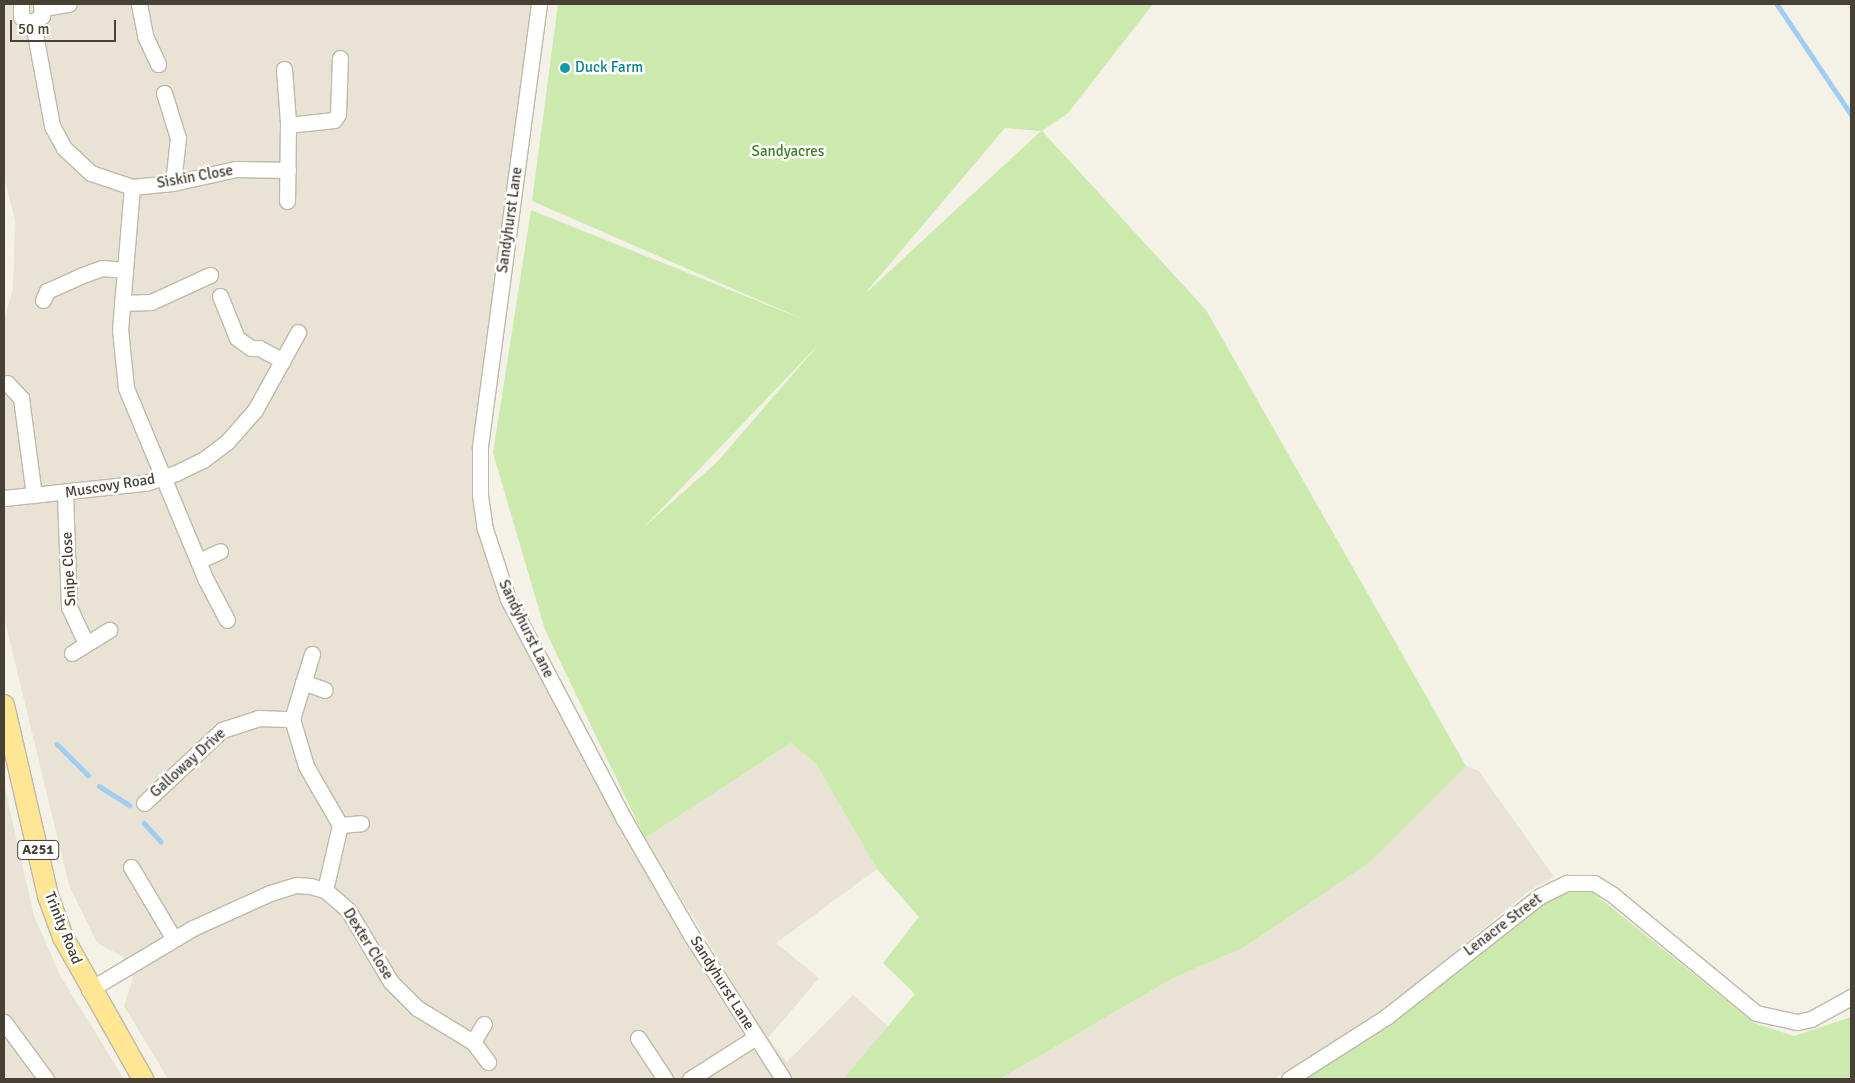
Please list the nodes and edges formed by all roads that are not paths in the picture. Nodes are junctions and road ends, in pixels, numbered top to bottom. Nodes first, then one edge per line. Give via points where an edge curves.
1 (69, 4) edge
2 (139, 4) edge
3 (539, 4) edge
4 (42, 6) edge
5 (20, 7) edge
6 (4, 15) edge
7 (33, 23) junction
8 (340, 58) dead end
9 (158, 64) dead end
10 (284, 69) dead end
11 (164, 93) dead end
12 (288, 126) junction
13 (288, 170) junction
14 (173, 183) junction
15 (132, 187) junction
16 (287, 201) dead end
17 (125, 270) junction
18 (210, 275) dead end
19 (220, 296) dead end
20 (43, 300) dead end
21 (122, 303) junction
22 (298, 332) dead end
23 (283, 361) junction
24 (6, 383) dead end
25 (162, 478) junction
26 (65, 493) junction
27 (34, 495) junction
28 (4, 498) edge
29 (220, 551) dead end
30 (198, 561) junction
31 (227, 620) dead end
32 (109, 630) dead end
33 (84, 642) junction
34 (72, 653) dead end
35 (312, 654) dead end
36 (303, 682) junction
37 (325, 690) dead end
38 (4, 705) edge
39 (292, 719) junction
40 (144, 803) dead end
41 (361, 823) dead end
42 (340, 825) junction
43 (131, 867) dead end
44 (325, 890) junction
45 (174, 939) junction
46 (89, 990) junction
47 (1851, 997) edge
48 (4, 1022) edge
49 (484, 1024) dead end
50 (756, 1037) junction
51 (638, 1038) dead end
52 (473, 1042) junction
53 (488, 1062) dead end
54 (46, 1079) edge
55 (143, 1079) edge
56 (665, 1079) edge
57 (690, 1079) edge
58 (782, 1079) edge
59 (1290, 1079) edge

1 - 4 street
2 - 9 street via 145,36
3 - 50 street, Sandyhurst Lane via 480,448 480,495 485,529 508,599 624,820
4 - 7 street via 40,19
5 - 6 street
5 - 7 street via 23,20
7 - 15 street via 52,126 64,148 91,173
8 - 12 street via 338,114 334,123
10 - 12 street
11 - 14 street via 178,138
12 - 13 street
13 - 14 street, Siskin Close via 236,169
13 - 16 street
14 - 15 street, Siskin Close
15 - 17 street
17 - 20 street via 102,268 80,276 47,291
17 - 21 street
18 - 21 street via 151,302
19 - 23 street via 237,338 251,348 259,348
21 - 25 street via 120,355 126,388
22 - 23 street, Muscovy Road
23 - 25 street, Muscovy Road via 254,410 227,442 203,460
24 - 27 street via 21,398
25 - 26 street, Muscovy Road via 118,488
25 - 30 street
26 - 27 street, Muscovy Road
26 - 33 street, Snipe Close via 69,607
27 - 28 street, Muscovy Road
29 - 30 street
30 - 31 street
32 - 33 street
33 - 34 street
35 - 36 street
36 - 37 street
36 - 39 street
38 - 46 main road, Trinity Road / A251 via 48,896 63,937
39 - 40 street, Galloway Drive via 258,718 233,724
39 - 42 street via 306,766
41 - 42 street
42 - 44 street
43 - 45 street
44 - 45 street via 310,886 287,887
44 - 52 street, Dexter Close via 355,918 390,982 417,1008
45 - 46 street
46 - 55 main road, Trinity Road / A251
47 - 59 street, Lenacre Street via 1811,1019 1797,1022 1756,1013 1613,895 1594,883 1567,883 1540,896 1386,1017
48 - 54 street
49 - 52 street
50 - 57 street
50 - 58 street, Sandyhurst Lane
51 - 56 street
52 - 53 street, Dexter Close

